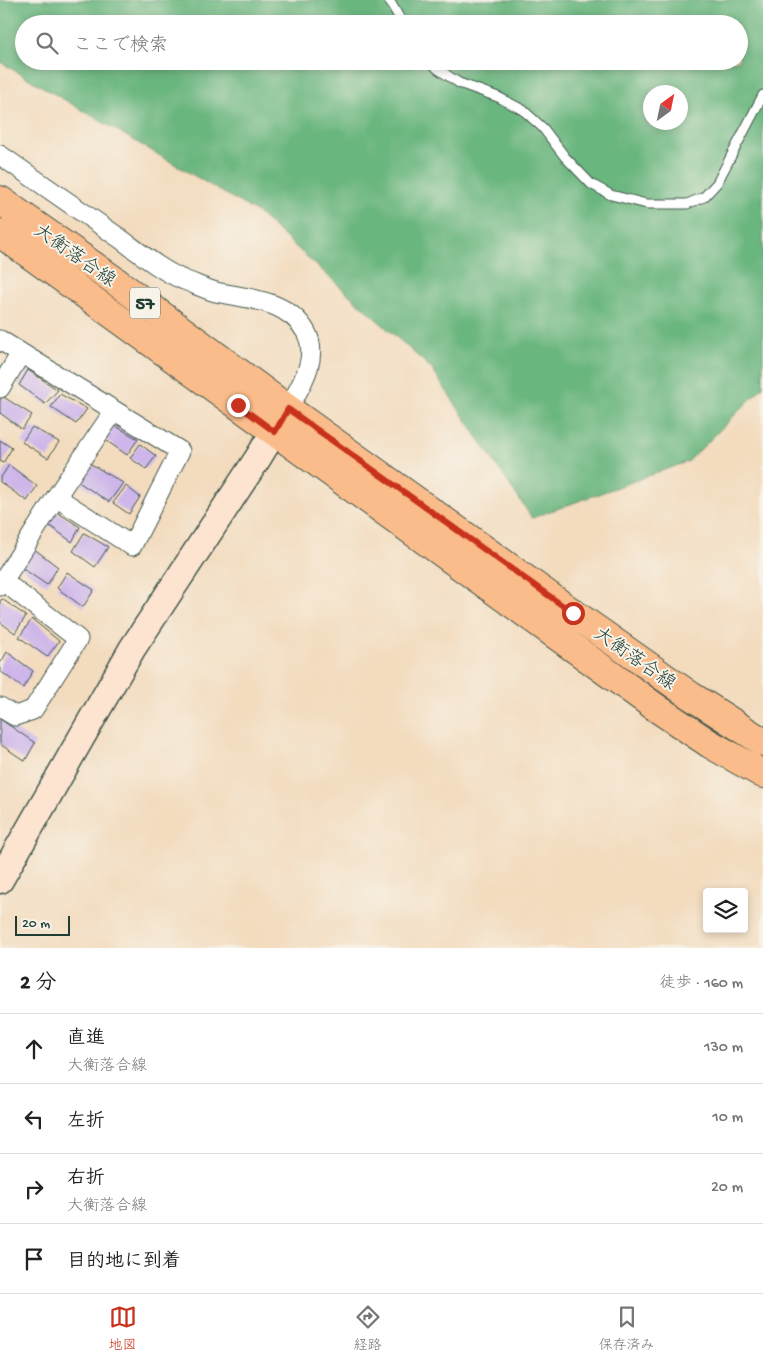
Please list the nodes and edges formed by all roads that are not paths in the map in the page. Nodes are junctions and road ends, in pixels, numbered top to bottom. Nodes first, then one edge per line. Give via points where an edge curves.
1 (389, 0) edge
2 (398, 15) edge
3 (440, 70) edge
4 (763, 95) edge
5 (0, 154) edge
6 (0, 200) edge
7 (0, 233) edge
8 (0, 340) edge
9 (21, 353) junction
10 (0, 388) edge
11 (114, 411) junction
12 (281, 421) junction
13 (56, 497) junction
14 (2, 583) edge
15 (0, 707) edge
16 (763, 742) edge
17 (763, 774) edge
18 (7, 852) edge
19 (0, 880) edge

1 - 2 lane
3 - 4 lane via 459,83 523,110 591,184 611,195 647,204 688,204 704,197 717,182
5 - 12 street via 171,274 214,291 281,307 295,318 311,346 310,364 304,382
6 - 12 main road, 大衡落合線 / 57 via 114,280
7 - 12 main road, 大衡落合線 / 57
8 - 9 street
9 - 10 street
9 - 11 street
11 - 13 street
11 - 13 street via 180,451 132,546
12 - 16 main road, 大衡落合線 / 57
12 - 17 main road, 大衡落合線 / 57 via 658,708 710,744
12 - 18 street via 132,649
13 - 14 street
14 - 15 street via 78,639 33,710 15,716
18 - 19 street

